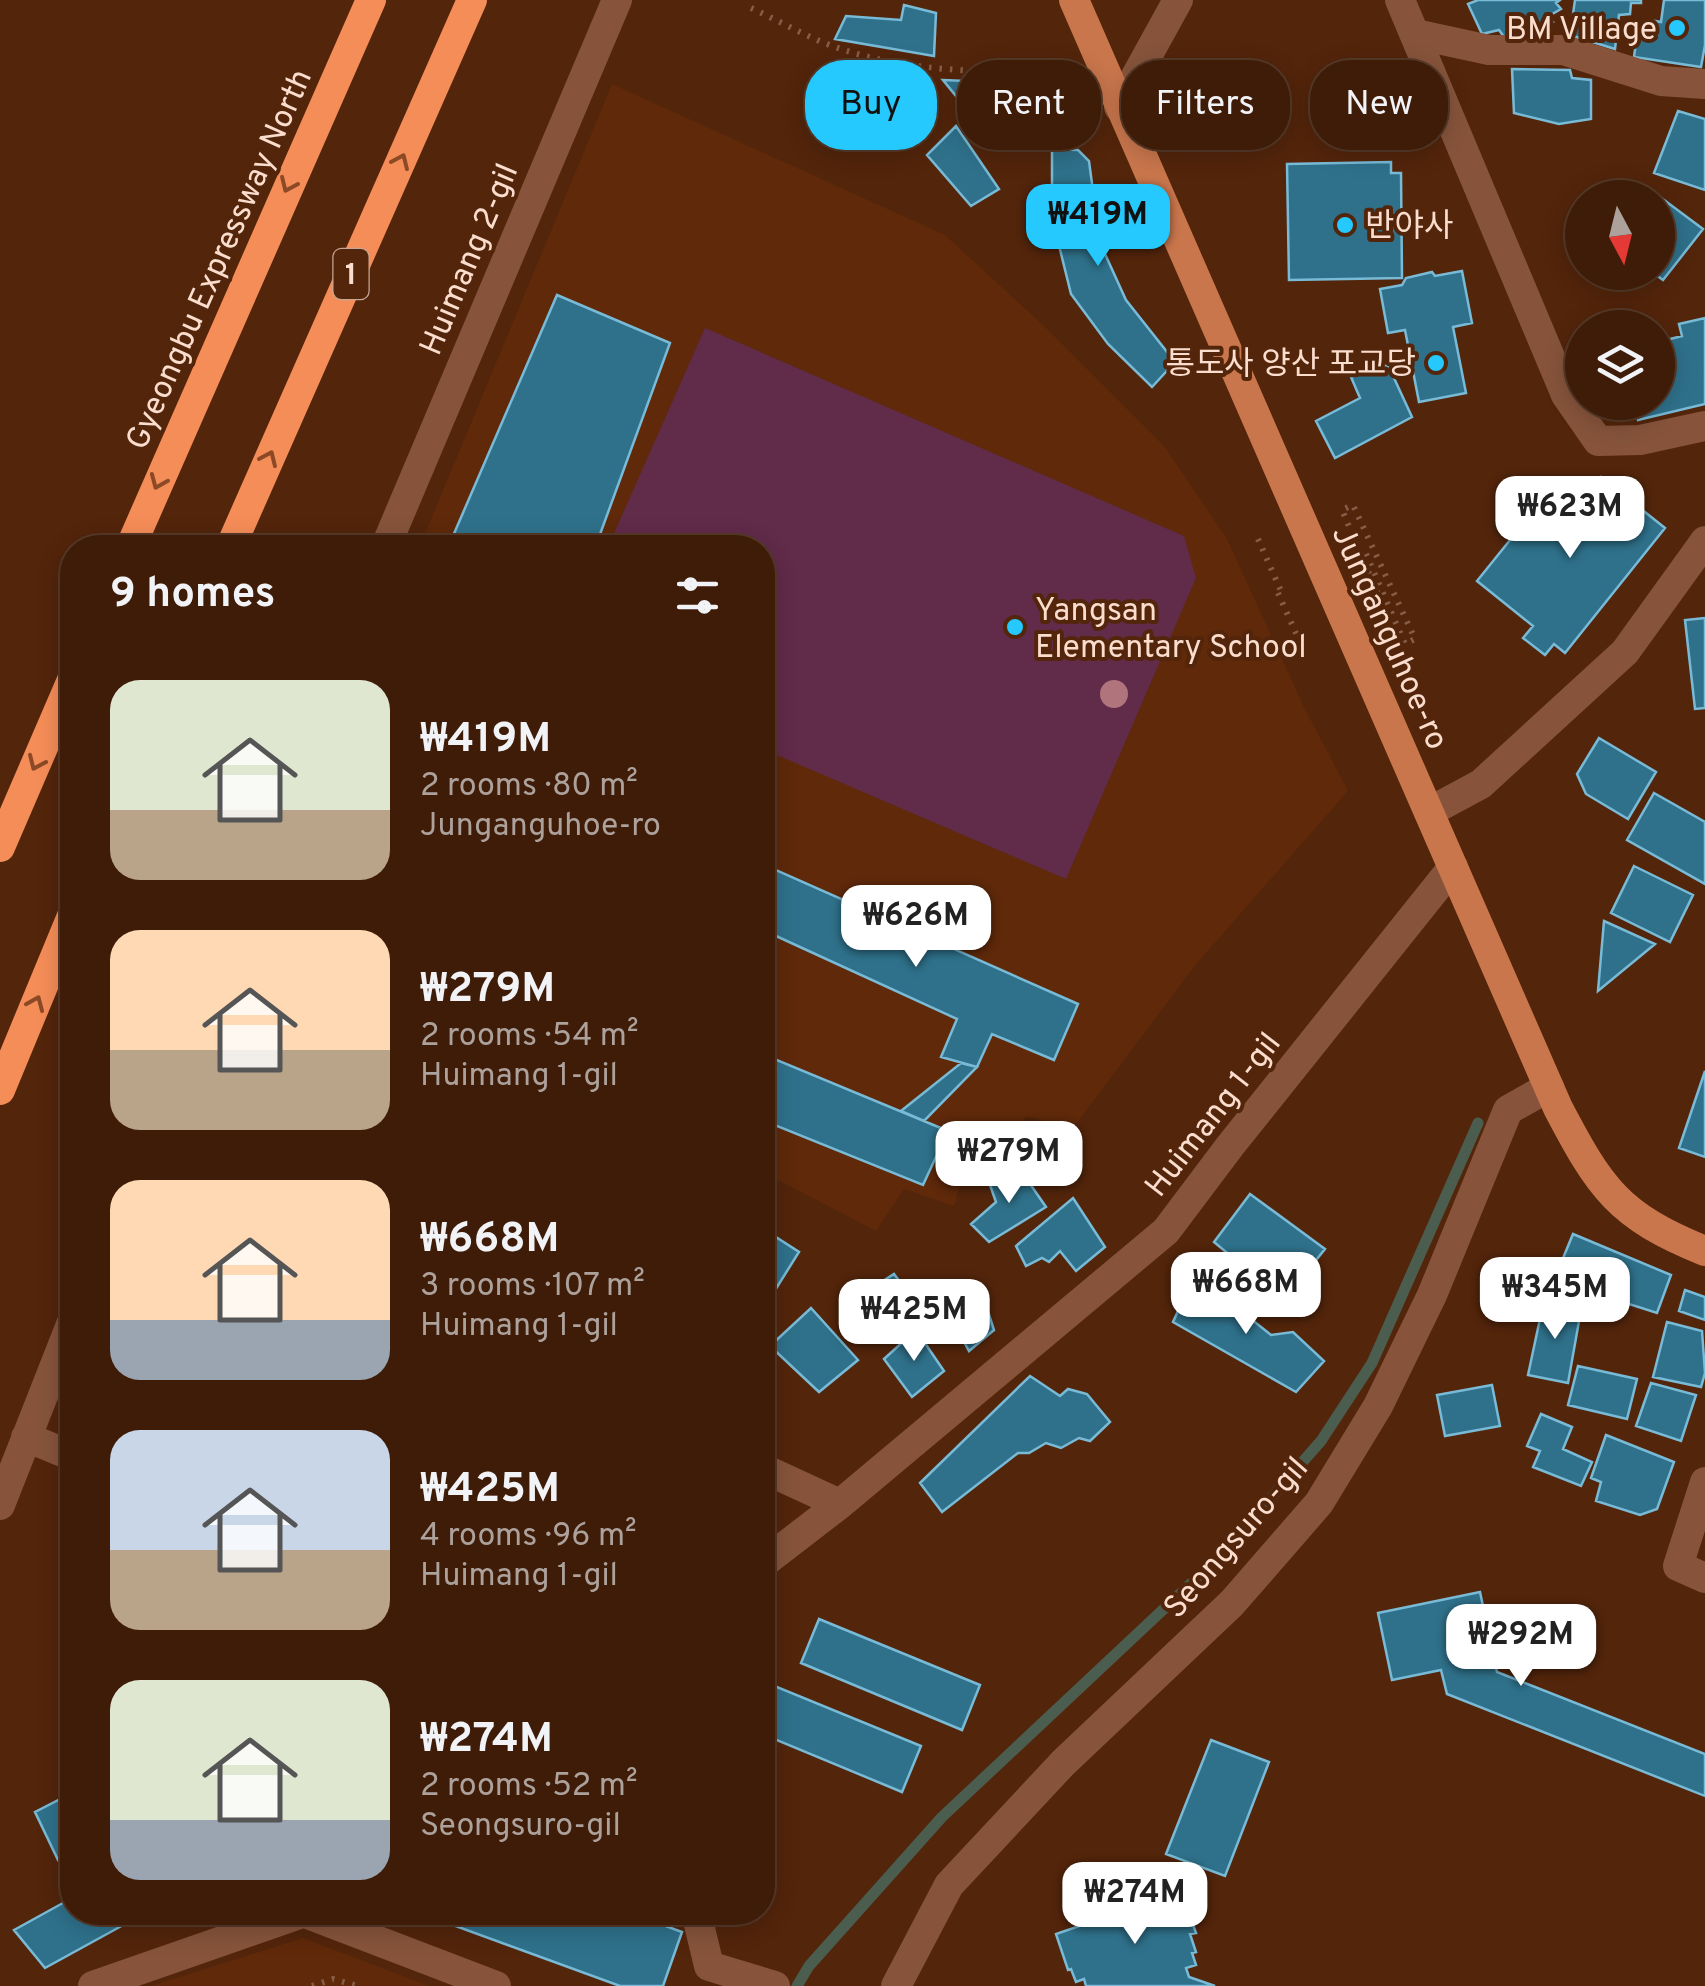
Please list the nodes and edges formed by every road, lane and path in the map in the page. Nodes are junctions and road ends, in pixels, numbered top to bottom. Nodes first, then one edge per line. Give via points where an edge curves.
1 (371, 0) edge
2 (472, 0) edge
3 (617, 0) edge
4 (1074, 0) edge
5 (1178, 0) edge
6 (1400, 0) edge
7 (751, 8) dead end
8 (1414, 34) junction
9 (957, 70) edge
10 (1705, 84) edge
11 (1119, 107) junction
12 (1705, 426) edge
13 (136, 535) edge
14 (236, 535) edge
15 (391, 535) edge
16 (1258, 539) dead end
17 (1705, 541) edge
18 (1366, 554) dead end
19 (1303, 649) dead end
20 (1404, 653) dead end
21 (60, 708) edge
22 (1429, 812) junction
23 (0, 847) edge
24 (1453, 867) junction
25 (60, 945) edge
26 (1549, 1087) junction
27 (0, 1090) edge
28 (1705, 1251) edge
29 (60, 1352) edge
30 (26, 1437) junction
31 (60, 1451) edge
32 (775, 1474) edge
33 (1705, 1482) edge
34 (0, 1504) edge
35 (840, 1504) junction
36 (775, 1554) edge
37 (1692, 1572) edge
38 (270, 1925) edge
39 (336, 1925) edge
40 (699, 1925) edge
41 (772, 1985) edge
42 (92, 1986) edge
43 (312, 1986) edge
44 (358, 1986) edge
45 (496, 1986) edge
46 (896, 1986) edge

1 -> 13 highway, Gyeongbu Expressway North
14 -> 2 highway, 1
3 - 15 street, Huimang 2-gil
4 - 11 main road, Junganguhoe-ro
5 - 11 street
6 - 8 street
7 - 9 path via 824,43
8 - 10 street via 1490,50 1563,50 1661,81
8 - 12 street via 1566,395 1598,440 1640,440
11 - 22 main road, Junganguhoe-ro
16 - 19 path
17 - 22 street via 1625,652 1481,784
18 - 20 path via 1405,644 1415,639 1352,505 1342,510
21 -> 23 highway
22 - 24 main road, Junganguhoe-ro
24 - 26 main road, Junganguhoe-ro
24 - 35 street, Huimang 1-gil via 1166,1231
27 -> 25 highway
26 - 28 main road, Junganguhoe-ro via 1602,1186 1634,1215
26 - 46 street, Seongsuro-gil via 1508,1110 1432,1295 1378,1406 1320,1503 1232,1602 1063,1762 949,1884
29 - 30 street
30 - 31 street
30 - 34 street
32 - 35 street
33 - 37 street
35 - 36 street, Huimang 1-gil
38 - 42 street
39 - 45 street
40 - 41 street via 709,1966
43 - 44 path via 334,1979

